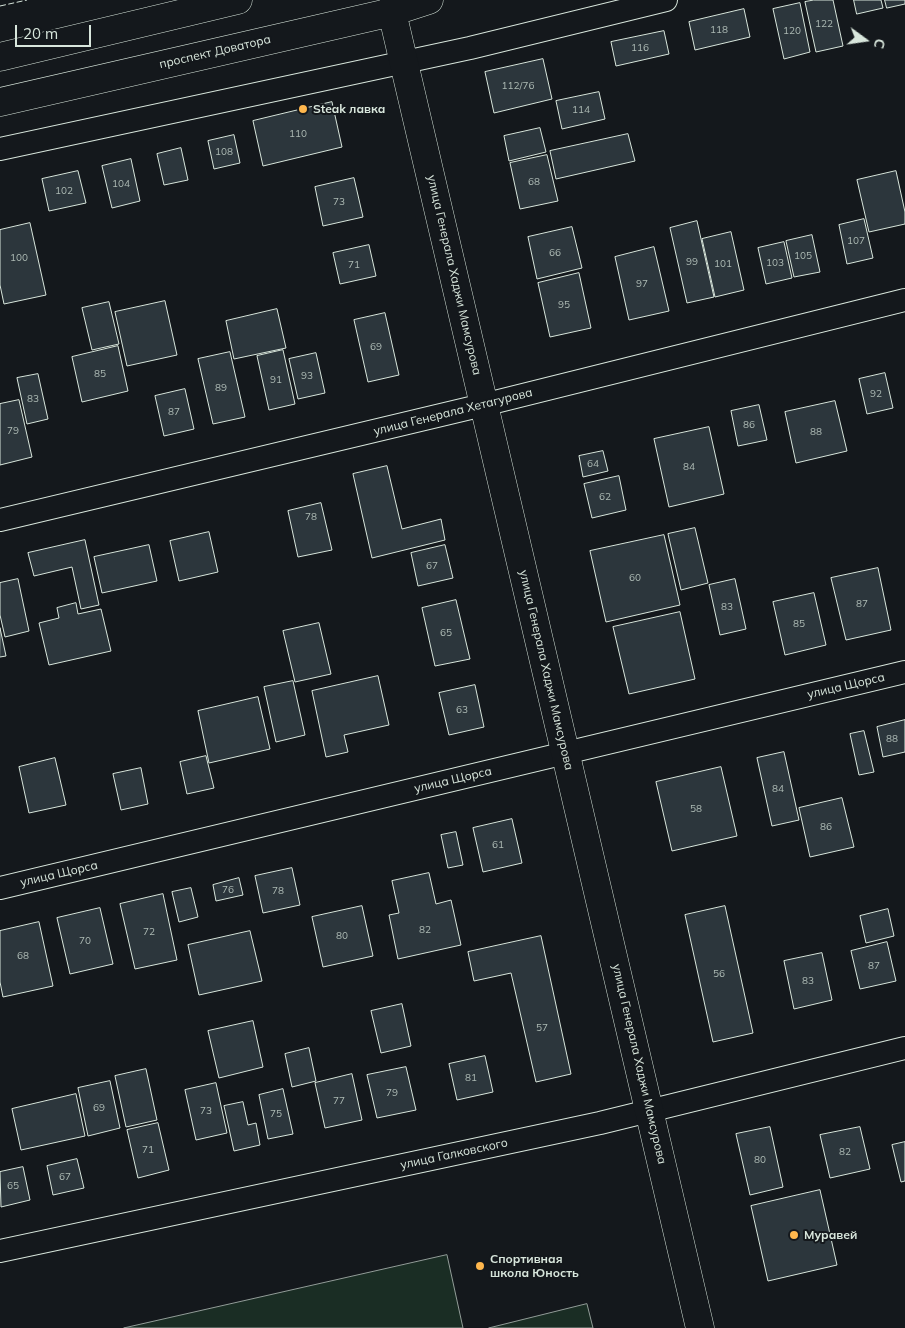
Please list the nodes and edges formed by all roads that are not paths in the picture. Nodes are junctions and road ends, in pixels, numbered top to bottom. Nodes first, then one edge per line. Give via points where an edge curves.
1 (238, 0) edge
2 (429, 0) edge
3 (666, 0) edge
4 (389, 4) edge
5 (0, 57) edge
6 (404, 63) junction
7 (0, 102) edge
8 (0, 149) edge
9 (905, 300) edge
10 (484, 405) junction
11 (0, 520) edge
12 (905, 672) edge
13 (565, 753) junction
14 (0, 888) edge
15 (905, 1048) edge
16 (651, 1112) junction
17 (0, 1252) edge
18 (700, 1328) edge

1 - 5 main road
2 - 4 main road, проспект Доватора
3 - 6 street
4 - 6 main road, улица Генерала Хаджи Мамсурова
4 - 7 main road, проспект Доватора
6 - 8 street
6 - 10 main road, улица Генерала Хаджи Мамсурова
9 - 10 street, улица Генерала Хетагурова
10 - 11 street, улица Генерала Хетагурова
10 - 13 main road, улица Генерала Хаджи Мамсурова
12 - 13 street, улица Щорса
13 - 14 street, улица Щорса
13 - 16 main road, улица Генерала Хаджи Мамсурова
15 - 16 street, улица Галковского
16 - 17 street, улица Галковского
16 - 18 main road, улица Генерала Хаджи Мамсурова

